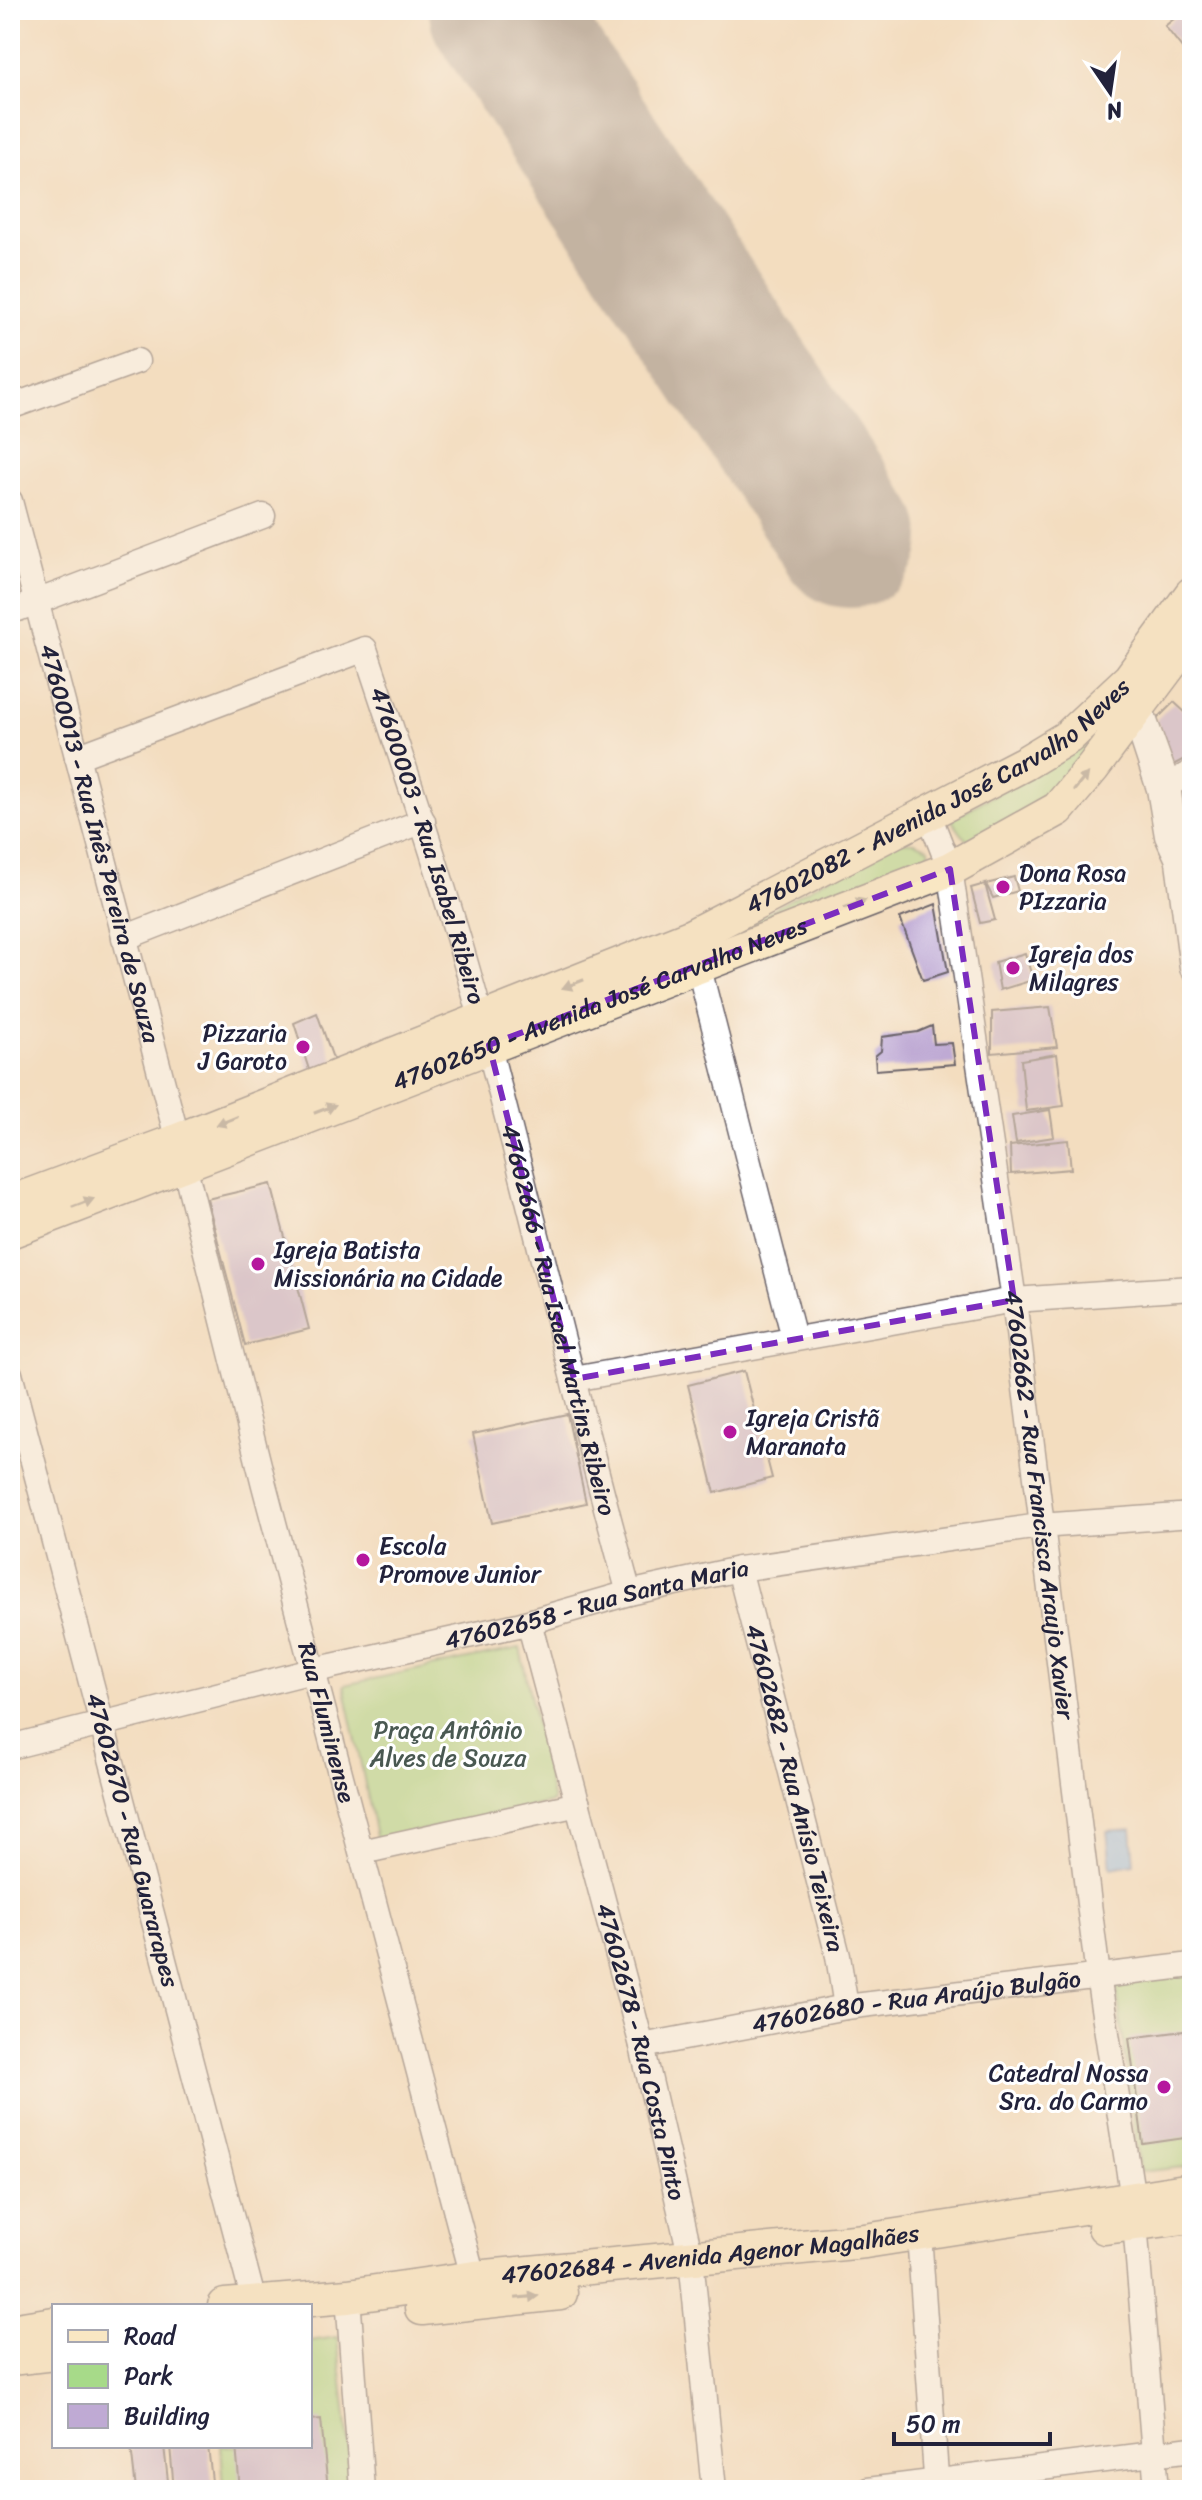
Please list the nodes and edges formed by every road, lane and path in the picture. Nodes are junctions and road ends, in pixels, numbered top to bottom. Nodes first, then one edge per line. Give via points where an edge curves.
1 (137, 361) dead end
2 (10, 407) edge
3 (10, 501) edge
4 (263, 516) dead end
5 (1192, 594) edge
6 (36, 602) junction
7 (10, 612) edge
8 (1192, 635) edge
9 (1135, 699) junction
10 (77, 757) junction
11 (1192, 772) edge
12 (1168, 785) junction
13 (929, 815) junction
14 (423, 821) junction
15 (1188, 866) edge
16 (950, 869) junction
17 (124, 938) junction
18 (694, 951) junction
19 (1192, 968) edge
20 (485, 1032) junction
21 (180, 1153) junction
22 (10, 1203) edge
23 (10, 1231) edge
24 (1192, 1288) edge
25 (1014, 1300) junction
26 (794, 1338) junction
27 (10, 1374) edge
28 (574, 1379) junction
29 (1192, 1515) edge
30 (1040, 1526) junction
31 (739, 1569) junction
32 (629, 1593) junction
33 (529, 1622) junction
34 (314, 1671) junction
35 (103, 1722) junction
36 (10, 1747) edge
37 (578, 1804) junction
38 (362, 1852) junction
39 (1192, 1965) edge
40 (1098, 1976) junction
41 (846, 2007) junction
42 (642, 2046) junction
43 (1192, 2190) edge
44 (1134, 2211) junction
45 (1192, 2216) edge
46 (920, 2245) junction
47 (691, 2268) junction
48 (477, 2290) junction
49 (245, 2304) edge
50 (312, 2305) edge
51 (349, 2305) junction
52 (312, 2319) edge
53 (52, 2324) edge
54 (10, 2331) edge
55 (52, 2353) edge
56 (10, 2358) edge
57 (1192, 2449) edge
58 (1153, 2453) junction
59 (936, 2485) edge
60 (362, 2490) edge
61 (714, 2490) edge
62 (868, 2490) edge
63 (1157, 2490) edge

1 - 2 street
3 - 6 street, 47600013 - Rua Inês Pereira de Souza
4 - 6 street
5 - 9 street, 47602082 - Avenida José Carvalho Neves
6 - 7 street
6 - 10 street, 47600013 - Rua Inês Pereira de Souza
8 - 9 street
9 - 12 street
9 - 13 street, 47602082 - Avenida José Carvalho Neves
9 - 15 street via 1167,836
16 -> 9 street, 47602650 - Avenida José Carvalho Neves via 1058,809
10 - 14 street, 47600003 - Rua Isabel Ribeiro via 365,649
10 - 17 street, 47600013 - Rua Inês Pereira de Souza
11 - 12 street
12 - 15 street via 1176,837
13 - 16 street, 47602662 - Rua Francisca Araujo Xavier
13 - 18 street, 47602082 - Avenida José Carvalho Neves
14 - 17 street
14 - 20 street, 47600003 - Rua Isabel Ribeiro
15 - 19 street
18 -> 16 street, 47602650 - Avenida José Carvalho Neves
16 - 25 street, 47602662 - Rua Francisca Araujo Xavier
17 - 21 street, 47600013 - Rua Inês Pereira de Souza
18 - 20 street, 47602650 - Avenida José Carvalho Neves
18 -> 20 street, 47602082 - Avenida José Carvalho Neves via 646,955
18 - 26 street
20 - 21 street, 47602650 - Avenida José Carvalho Neves
20 - 28 street, 47602666 - Rua Isael Martins Ribeiro
21 - 22 street
23 -> 21 street, 47602650 - Avenida José Carvalho Neves
21 - 34 street, Rua Fluminense
24 - 25 street
25 - 26 street
25 - 30 street, 47602662 - Rua Francisca Araujo Xavier
26 - 28 street
27 - 35 street, 47602670 - Rua Guararapes
28 - 32 street, 47602666 - Rua Isael Martins Ribeiro
29 - 30 street, 47602658 - Rua Santa Maria
30 - 31 street, 47602658 - Rua Santa Maria
30 - 40 street, 47602662 - Rua Francisca Araujo Xavier
31 - 32 street, 47602658 - Rua Santa Maria
31 - 41 street, 47602682 - Rua Anísio Teixeira via 838,1956
32 - 33 street, 47602658 - Rua Santa Maria
33 - 34 street, 47602658 - Rua Santa Maria
33 - 37 street, 47602678 - Rua Costa Pinto
34 - 35 street, 47602658 - Rua Santa Maria
34 - 38 street, Rua Fluminense
35 - 36 street, 47602658 - Rua Santa Maria
35 - 49 street, 47602670 - Rua Guararapes
37 - 38 street
37 - 42 street, 47602678 - Rua Costa Pinto
38 - 48 street, Rua Fluminense
39 - 40 street, 47602680 - Rua Araújo Bulgão
40 - 41 street, 47602680 - Rua Araújo Bulgão
40 - 44 street, 47602662 - Rua Francisca Araujo Xavier
41 - 42 street, 47602680 - Rua Araújo Bulgão
42 - 47 street, 47602678 - Rua Costa Pinto
43 - 44 street, 47602684 - Avenida Agenor Magalhães
44 - 45 street, 47602684 - Avenida Agenor Magalhães
44 - 46 street, 47602684 - Avenida Agenor Magalhães
44 - 58 street, 47602662 - Rua Francisca Araujo Xavier
46 - 47 street, 47602684 - Avenida Agenor Magalhães
46 - 59 street
47 - 48 street, 47602684 - Avenida Agenor Magalhães
47 - 61 street, 47602678 - Rua Costa Pinto
48 - 51 street, 47602684 - Avenida Agenor Magalhães
50 - 51 street, 47602684 - Avenida Agenor Magalhães
51 - 52 street, 47602684 - Avenida Agenor Magalhães
51 - 60 street
53 - 54 street
55 - 56 street
57 - 58 street
58 - 59 street
58 - 63 street, 47602662 - Rua Francisca Araujo Xavier
59 - 62 street

